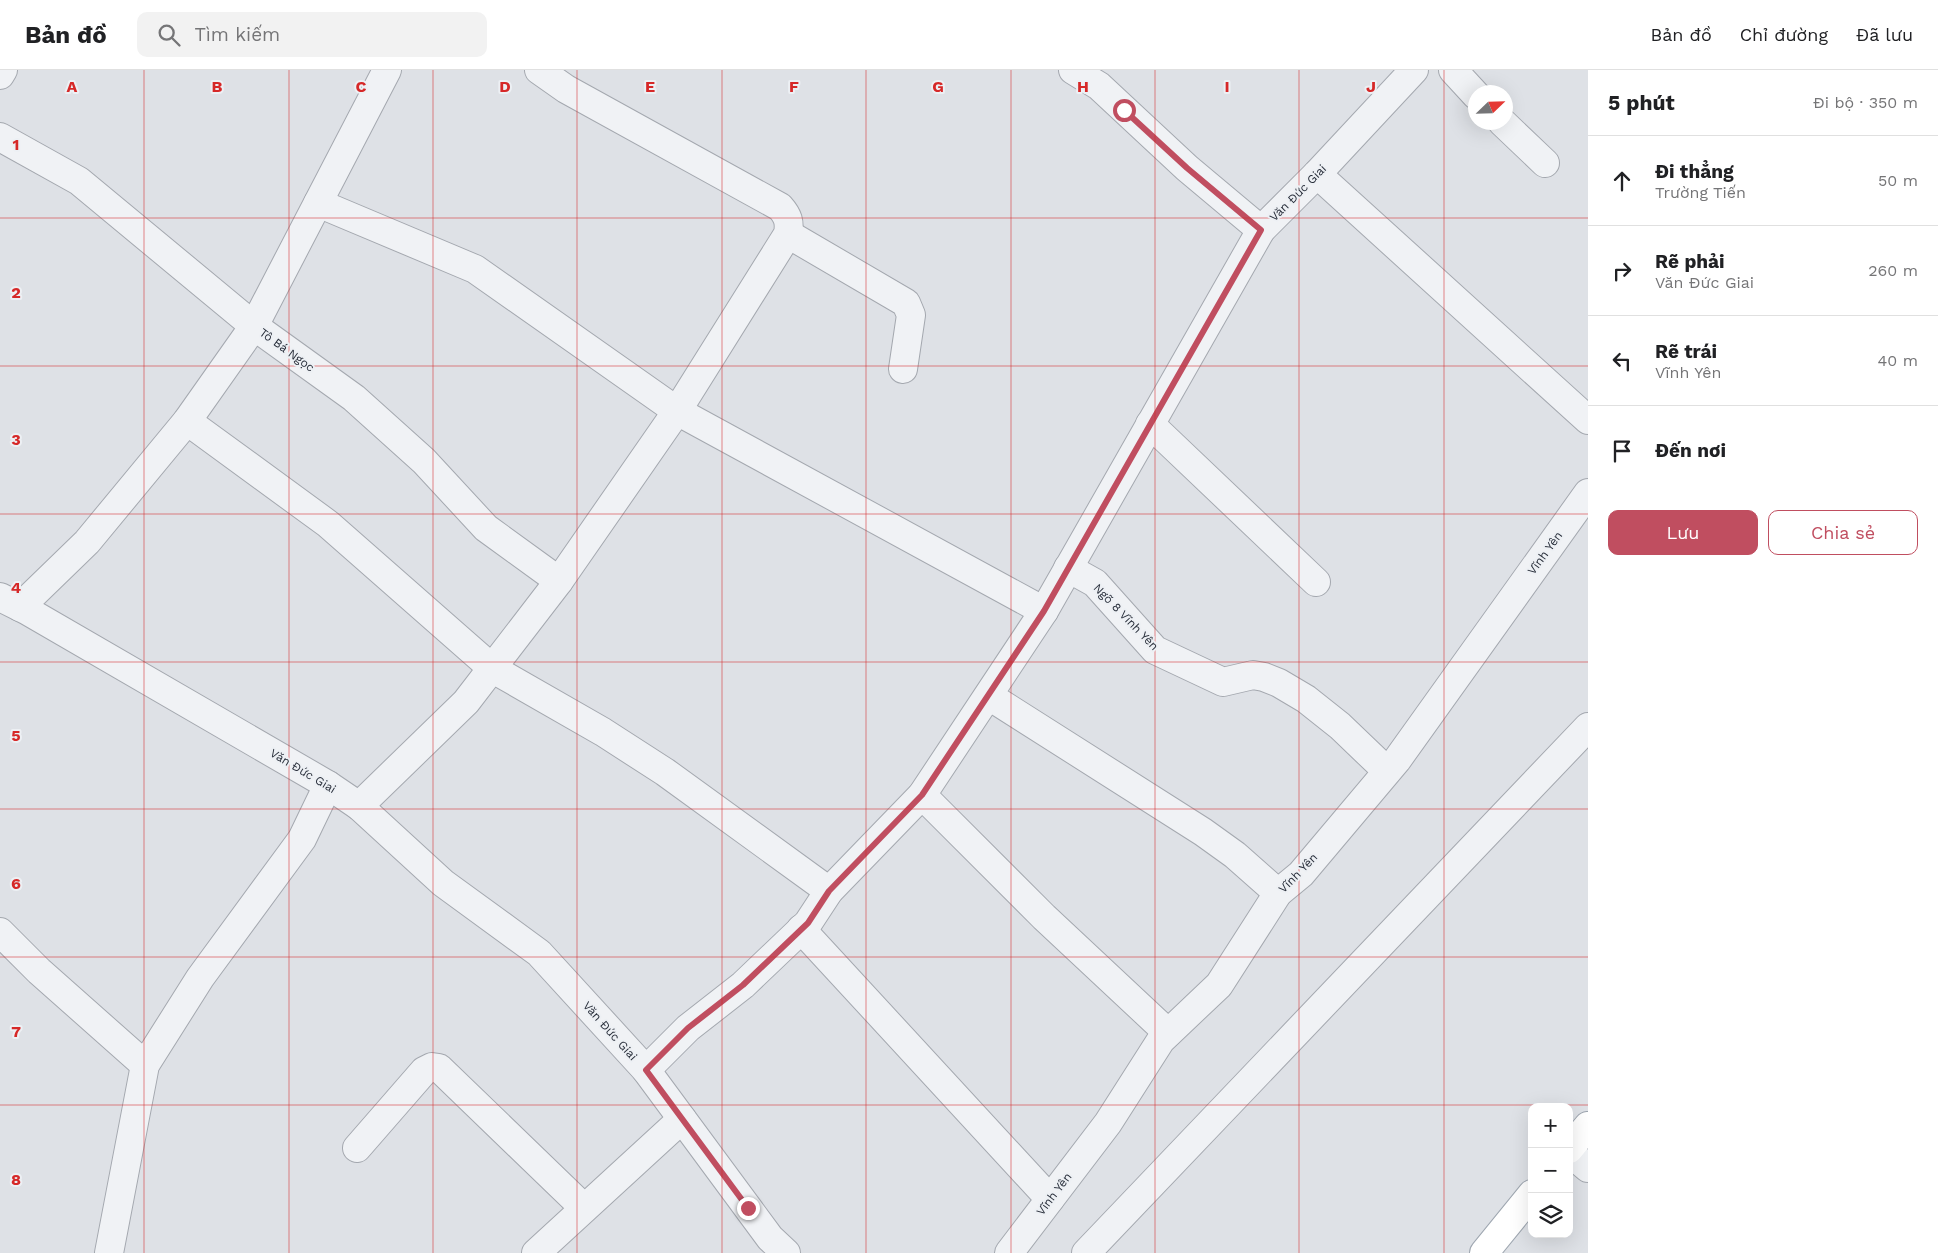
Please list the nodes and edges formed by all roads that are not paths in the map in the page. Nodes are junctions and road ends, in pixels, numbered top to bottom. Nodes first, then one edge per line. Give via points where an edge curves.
1 (3, 70) edge
2 (387, 70) edge
3 (539, 70) edge
4 (1074, 70) edge
5 (1414, 70) edge
6 (1453, 70) edge
7 (0, 75) edge
8 (1468, 86) edge
9 (1510, 130) edge
10 (0, 137) edge
11 (1545, 163) dead end
12 (1317, 174) junction
13 (318, 203) junction
14 (1261, 230) junction
15 (788, 234) junction
16 (254, 326) junction
17 (903, 369) dead end
18 (677, 411) junction
19 (1588, 420) edge
20 (187, 421) junction
21 (1150, 424) junction
22 (1588, 493) edge
23 (1068, 568) junction
24 (559, 581) junction
25 (1316, 582) dead end
26 (10, 602) edge
27 (1044, 611) junction
28 (493, 669) junction
29 (989, 696) junction
30 (1588, 727) edge
31 (1387, 771) junction
32 (328, 785) junction
33 (922, 795) junction
34 (359, 806) junction
35 (829, 891) junction
36 (1278, 893) junction
37 (801, 929) junction
38 (0, 932) edge
39 (1168, 1033) junction
40 (145, 1065) junction
41 (646, 1070) junction
42 (682, 1119) junction
43 (1588, 1126) edge
44 (357, 1148) dead end
45 (1571, 1148) edge
46 (1573, 1154) edge
47 (1588, 1168) edge
48 (1050, 1199) junction
49 (1528, 1199) edge
50 (584, 1208) junction
51 (110, 1253) edge
52 (536, 1253) edge
53 (786, 1253) edge
54 (1009, 1253) edge
55 (1086, 1253) edge
56 (1484, 1253) edge

1 - 7 street
2 - 13 street
3 - 15 street via 566,89 780,207 790,225
4 - 14 street via 1099,86 1187,168
5 - 12 street, Văn Đức Giai
6 - 8 street
9 - 11 street
10 - 16 street, Tô Bá Ngọc via 79,181
12 - 14 street, Văn Đức Giai
12 - 19 street
13 - 16 street
13 - 18 street via 475,269
14 - 21 street, Văn Đức Giai
15 - 17 street via 910,308
15 - 18 street
16 - 20 street
16 - 24 street, Tô Bá Ngọc via 354,398 424,461 486,528
18 - 24 street
18 - 27 street
20 - 26 street via 87,542
20 - 28 street via 328,524
21 - 23 street, Văn Đức Giai
21 - 25 street
22 - 31 street, Vĩnh Yên
23 - 27 street, Văn Đức Giai
23 - 31 street, Ngõ 8 Vĩnh Yên via 1095,584 1155,650 1223,682 1253,675 1279,683 1340,726
24 - 28 street
26 - 32 street, Văn Đức Giai
27 - 29 street, Văn Đức Giai
28 - 34 street via 443,726
28 - 35 street via 665,772
29 - 33 street, Văn Đức Giai
29 - 36 street via 1203,832
30 - 55 street
31 - 36 street, Vĩnh Yên via 1301,874
32 - 34 street, Văn Đức Giai
32 - 40 street via 302,839 200,978
33 - 35 street, Văn Đức Giai
33 - 39 street via 1044,917
34 - 41 street, Văn Đức Giai via 443,884 539,953
35 - 37 street, Văn Đức Giai
36 - 39 street, Vĩnh Yên via 1219,985
37 - 41 street, Văn Đức Giai via 743,985 688,1028
37 - 48 street
38 - 40 street
39 - 48 street, Vĩnh Yên via 1108,1123
40 - 51 street
41 - 42 street
42 - 50 street
42 - 53 street via 770,1238
43 - 45 main road
44 - 50 street via 424,1071 440,1068
46 - 47 street
48 - 54 street, Vĩnh Yên
49 - 56 main road
50 - 52 street

